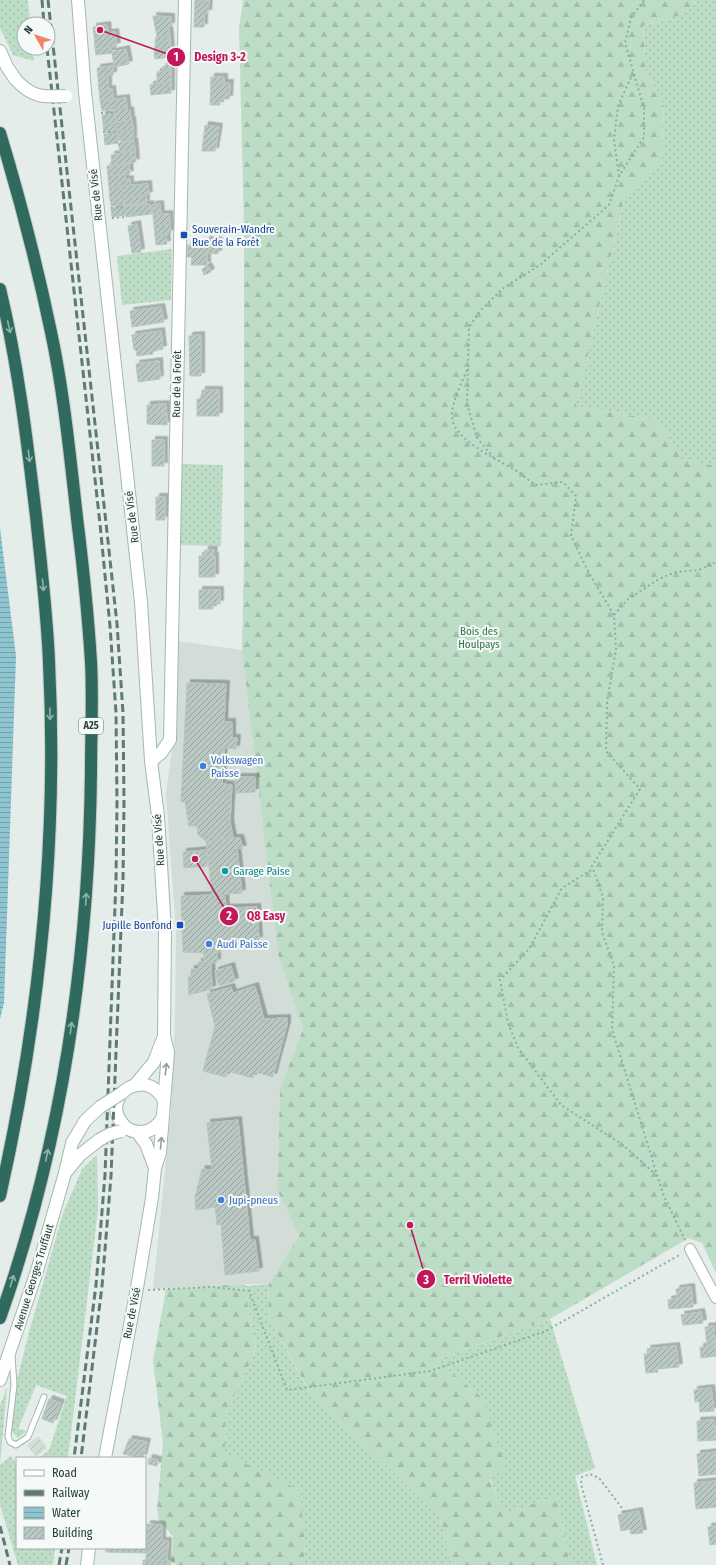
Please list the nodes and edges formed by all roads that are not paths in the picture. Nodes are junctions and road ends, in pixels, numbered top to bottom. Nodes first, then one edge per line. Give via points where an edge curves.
1 (78, 0) edge
2 (185, 0) edge
3 (0, 51) edge
4 (85, 92) junction
5 (0, 133) edge
6 (0, 289) edge
7 (151, 760) junction
8 (164, 1036) junction
9 (135, 1085) junction
10 (122, 1093) junction
11 (164, 1102) junction
12 (163, 1117) junction
13 (127, 1129) junction
14 (155, 1168) junction
15 (65, 1173) junction
16 (0, 1196) edge
17 (690, 1249) road end
18 (716, 1298) edge
19 (0, 1318) edge
20 (11, 1349) junction
21 (0, 1380) edge
22 (44, 1397) dead end
23 (105, 1457) edge
24 (89, 1549) edge
25 (87, 1565) edge

1 - 4 main road, Rue de Visé
2 - 7 main road, Rue de la Forêt via 170,740 161,754
3 - 4 main road, bridge via 6,67 30,93 41,97
4 - 7 main road, Rue de Visé via 141,602
19 -> 5 highway, A25 via 25,1240 45,1162 70,1035 86,912 91,753 91,665 68,438 50,327 22,204
6 -> 16 highway via 12,340 30,462 49,662 51,747 50,826 38,976 24,1071
7 - 8 main road, Rue de Visé via 158,816 165,931
8 - 9 main road, Rue de Visé via 154,1062
11 -> 8 main road, Rue de Visé via 168,1052
9 - 10 main road, Rue de Visé
9 - 11 main road via 154,1088
10 - 13 main road, Rue de Visé via 116,1105 118,1118
10 - 15 main road, Avenue Georges Truffaut, bridge via 100,1107 85,1121 68,1154
11 - 12 main road, Rue de Visé
12 - 13 main road via 158,1125 150,1130
14 -> 12 main road, Rue de Visé via 160,1153
13 - 14 main road, Rue de Visé via 146,1144
13 - 15 main road, Avenue Georges Truffaut, bridge via 99,1140 80,1155
14 - 23 main road, Rue de Visé via 151,1205
15 - 20 main road, Avenue Georges Truffaut
17 - 18 street
20 - 21 main road, Avenue Georges Truffaut
20 - 22 lane via 14,1385 8,1436 10,1442 16,1445 28,1437
24 - 25 main road

